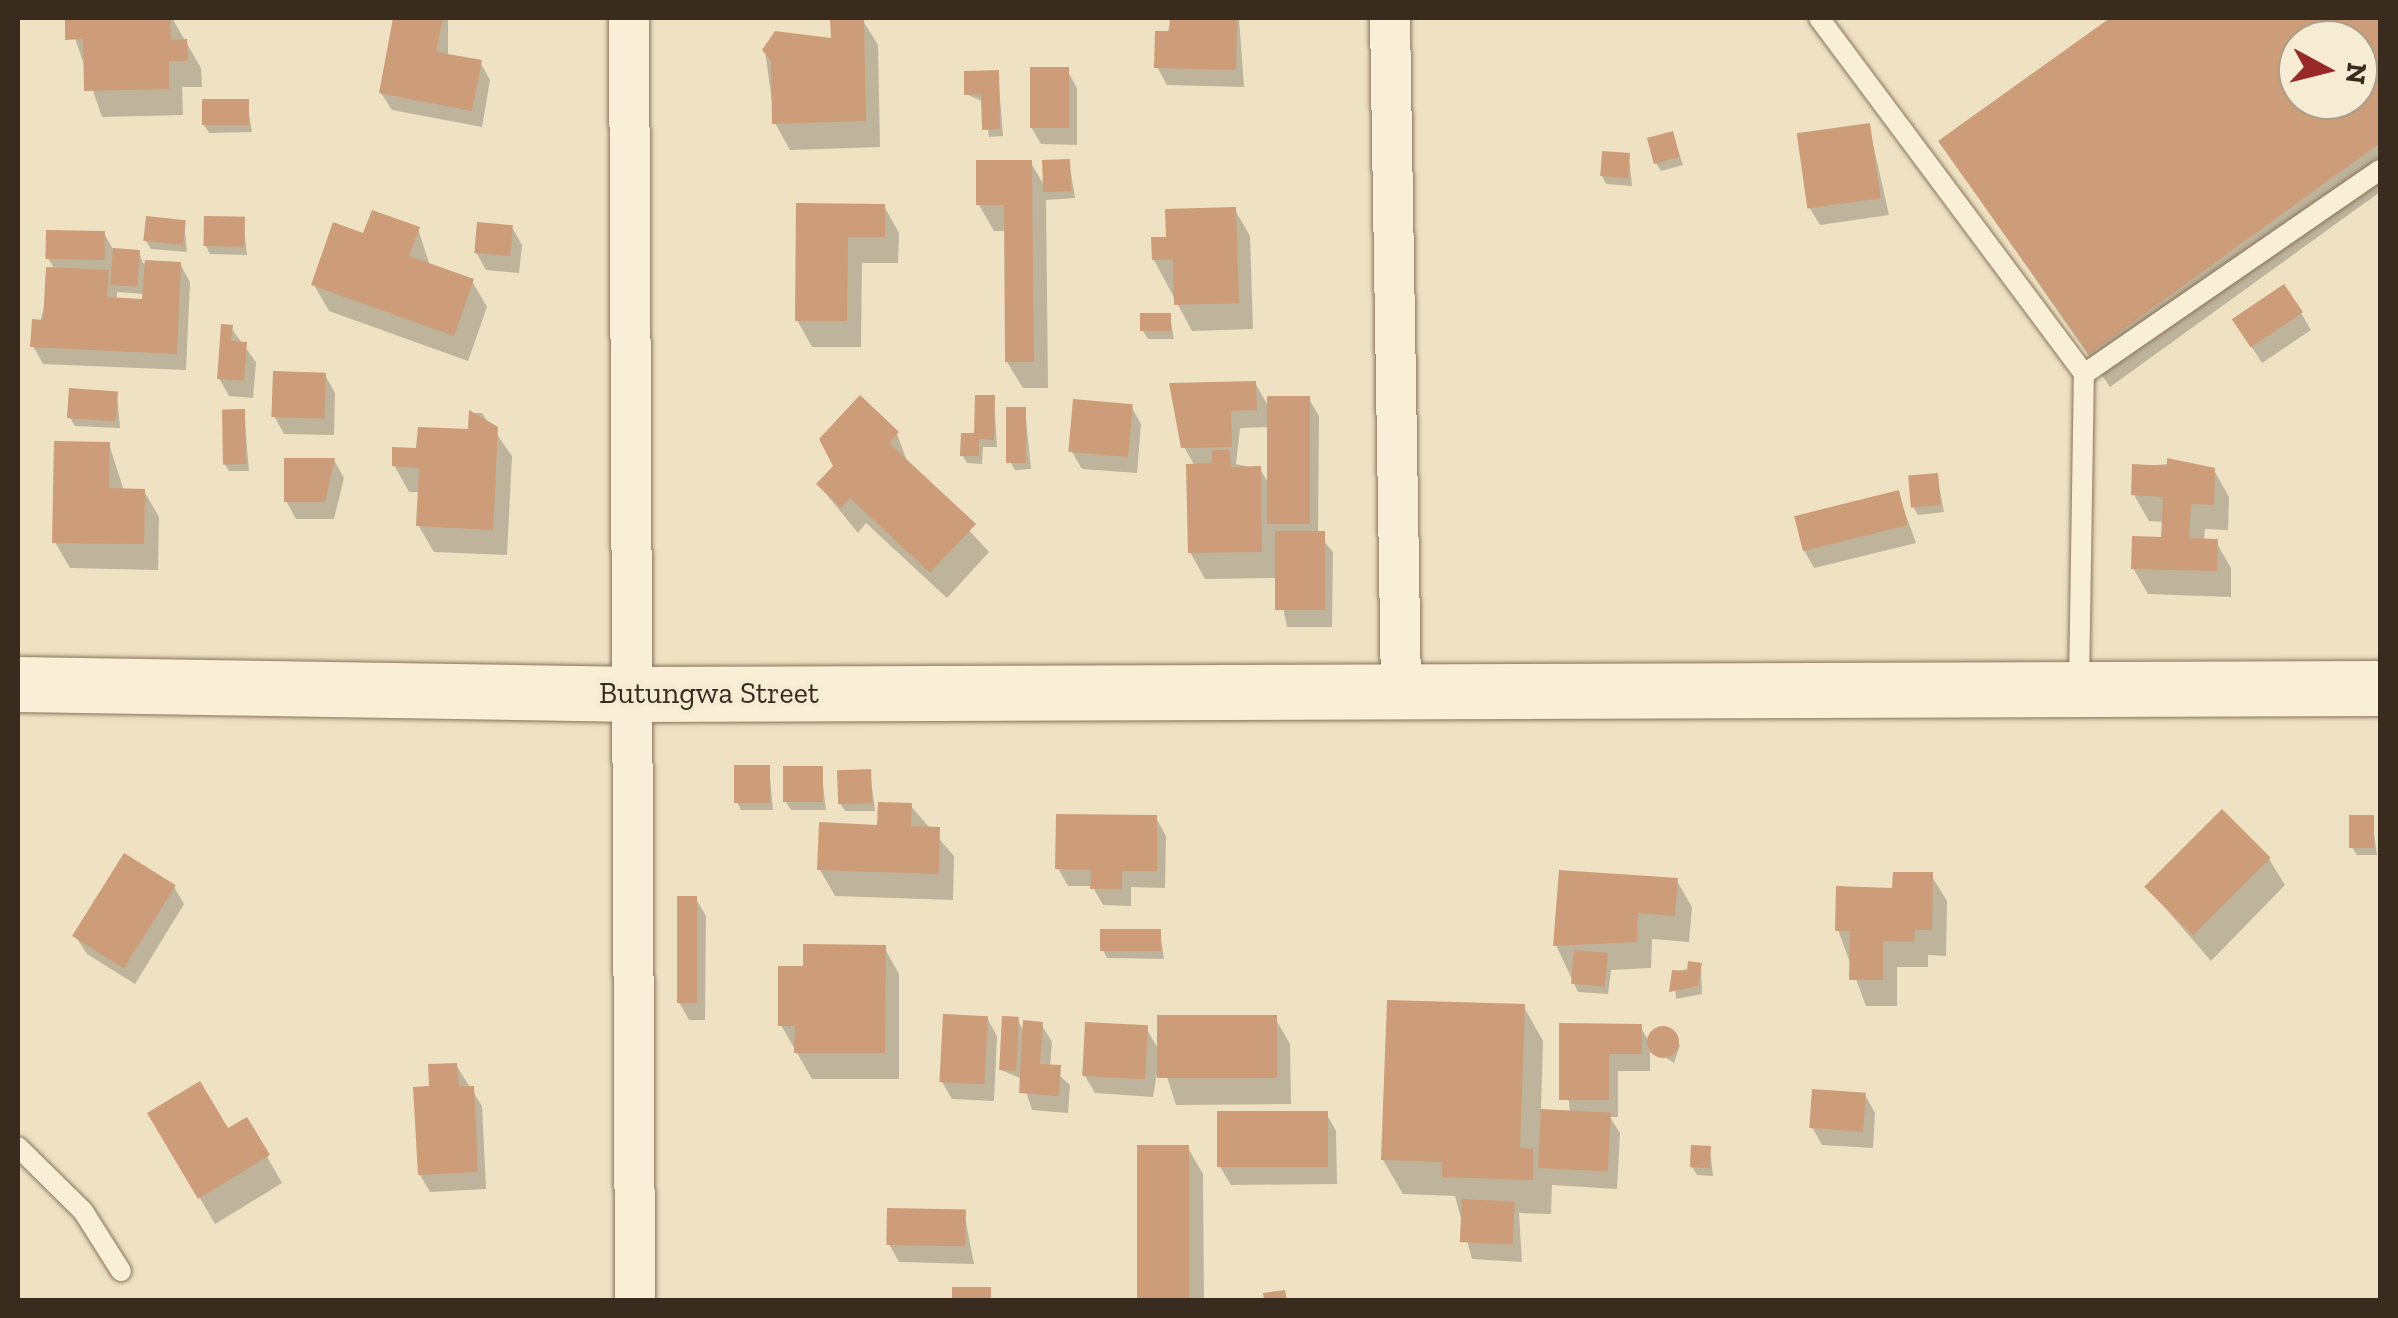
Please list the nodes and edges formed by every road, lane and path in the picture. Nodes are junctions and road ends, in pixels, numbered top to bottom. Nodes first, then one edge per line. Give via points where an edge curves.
1 (629, 18) edge
2 (1390, 18) edge
3 (1818, 18) edge
4 (2380, 170) edge
5 (2084, 374) junction
6 (18, 684) edge
7 (1401, 688) junction
8 (2380, 688) edge
9 (2080, 692) junction
10 (636, 694) junction
11 (18, 1147) edge
12 (121, 1271) dead end
13 (635, 1300) edge

1 - 10 street
2 - 7 street
3 - 5 lane
4 - 5 lane
5 - 9 lane
6 - 10 main road, Butungwa Street
7 - 9 main road, Butungwa Street
7 - 10 main road, Butungwa Street
8 - 9 main road, Butungwa Street
10 - 13 street
11 - 12 lane via 83,1212

